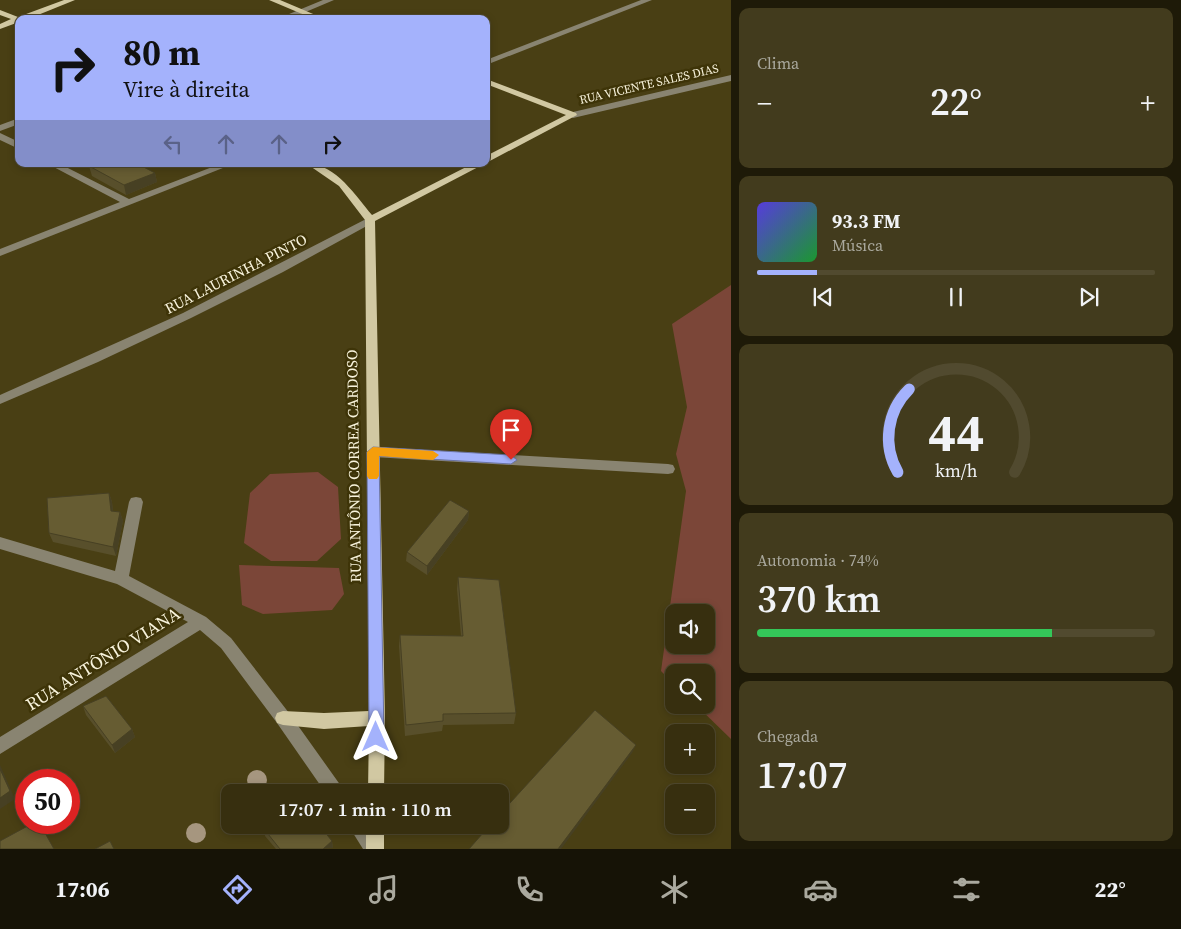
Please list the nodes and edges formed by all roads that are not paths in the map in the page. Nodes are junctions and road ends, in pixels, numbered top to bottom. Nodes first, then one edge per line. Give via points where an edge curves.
1 (71, 0) edge
2 (273, 0) edge
3 (330, 0) edge
4 (648, 0) edge
5 (301, 11) junction
6 (0, 12) edge
7 (32, 15) edge
8 (291, 15) edge
9 (311, 15) edge
10 (15, 18) edge
11 (15, 21) edge
12 (0, 27) edge
13 (490, 61) edge
14 (731, 78) edge
15 (490, 84) edge
16 (574, 115) junction
17 (15, 122) edge
18 (0, 128) edge
19 (0, 136) edge
20 (15, 144) edge
21 (490, 158) edge
22 (59, 167) edge
23 (221, 167) edge
24 (316, 167) edge
25 (473, 167) edge
26 (129, 204) junction
27 (370, 220) junction
28 (0, 253) edge
29 (0, 400) edge
30 (373, 452) junction
31 (668, 469) dead end
32 (136, 502) dead end
33 (0, 543) edge
34 (121, 579) junction
35 (201, 622) junction
36 (284, 718) junction
37 (376, 718) junction
38 (0, 746) edge
39 (329, 784) edge
40 (376, 784) edge
41 (363, 834) edge
42 (375, 834) edge
43 (374, 849) edge

1 - 7 main road
2 - 5 main road
3 - 5 street
4 - 13 street
5 - 8 street
5 - 9 main road
6 - 10 main road
11 - 12 main road
14 - 16 street, RUA VICENTE SALES DIAS
15 - 16 main road
16 - 21 main road
17 - 18 street
19 - 20 street
22 - 26 street
23 - 26 street
24 - 27 main road via 342,184
25 - 27 main road, RUA LAURINHA PINTO
26 - 28 street
27 - 29 street, RUA LAURINHA PINTO via 230,295 95,360
27 - 30 main road, RUA ANTÔNIO CORREA CARDOSO
30 - 31 street
30 - 37 main road, RUA ANTÔNIO CORREA CARDOSO
32 - 34 street
33 - 34 street
34 - 35 street
35 - 36 street via 226,643
35 - 38 street, RUA ANTÔNIO VIANA
36 - 37 main road via 324,721
36 - 39 street
37 - 40 main road, RUA ANTÔNIO CORREA CARDOSO
41 - 43 street
42 - 43 main road

